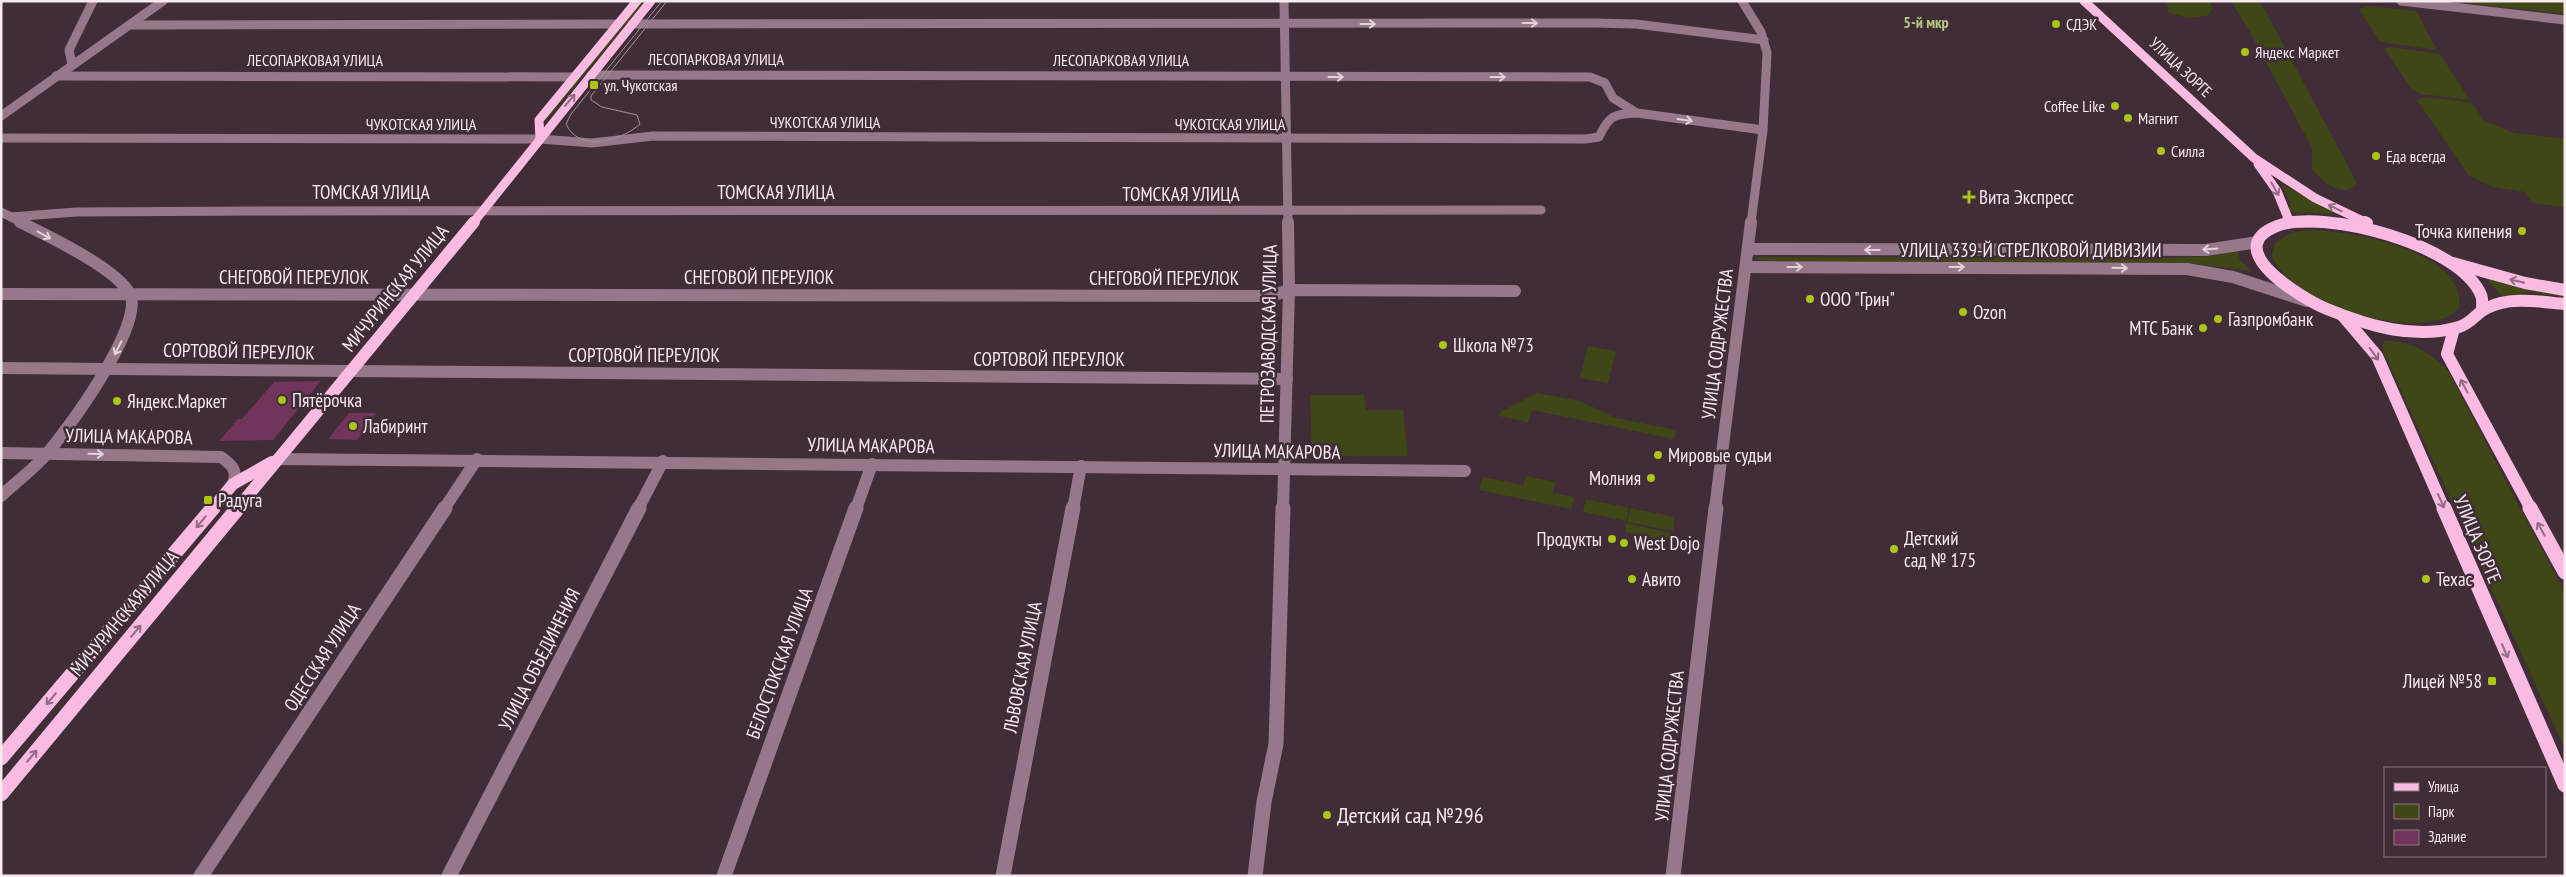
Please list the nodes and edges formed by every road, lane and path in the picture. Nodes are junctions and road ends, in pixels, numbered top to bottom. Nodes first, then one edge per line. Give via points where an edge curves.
1 (94, 1) edge
2 (163, 1) edge
3 (637, 1) edge
4 (651, 1) edge
5 (1284, 1) edge
6 (1742, 1) edge
7 (2084, 1) edge
8 (2401, 1) edge
9 (2565, 20) edge
10 (618, 24) junction
11 (632, 24) junction
12 (1284, 24) junction
13 (130, 25) junction
14 (1764, 40) junction
15 (72, 64) junction
16 (591, 75) junction
17 (56, 76) junction
18 (574, 77) junction
19 (1287, 77) junction
20 (1637, 113) junction
21 (1, 116) edge
22 (1763, 130) junction
23 (1, 138) edge
24 (540, 139) junction
25 (1287, 140) junction
26 (2254, 158) junction
27 (486, 208) junction
28 (1541, 210) dead end
29 (1288, 212) junction
30 (6, 215) edge
31 (2290, 223) junction
32 (2394, 236) junction
33 (2258, 242) junction
34 (1748, 249) junction
35 (2448, 262) junction
36 (1746, 267) junction
37 (1289, 290) junction
38 (2565, 290) edge
39 (1515, 291) dead end
40 (417, 293) junction
41 (1, 294) edge
42 (131, 296) junction
43 (2311, 302) junction
44 (2565, 304) edge
45 (2482, 310) junction
46 (2343, 316) junction
47 (2454, 329) junction
48 (1, 368) edge
49 (107, 368) junction
50 (352, 372) junction
51 (1287, 379) junction
52 (47, 453) junction
53 (1, 454) edge
54 (278, 459) junction
55 (477, 460) junction
56 (664, 461) junction
57 (872, 464) junction
58 (1081, 466) junction
59 (1285, 470) junction
60 (1464, 471) dead end
61 (232, 484) junction
62 (1, 496) edge
63 (2565, 572) edge
64 (1, 758) edge
65 (2565, 785) edge
66 (1, 794) edge
67 (201, 876) edge
68 (449, 876) edge
69 (724, 876) edge
70 (1003, 876) edge
71 (1255, 876) edge
72 (1673, 876) edge

1 - 15 street via 69,50
2 - 13 street
3 - 10 main road
4 - 11 main road, МИЧУРИНСКАЯ УЛИЦА
5 - 12 street, ПЕТРОЗАВОДСКАЯ УЛИЦА
6 - 14 street, УЛИЦА СОДРУЖЕСТВА
7 - 26 main road, УЛИЦА ЗОРГЕ
8 - 9 street
10 - 13 street
10 - 18 main road
11 - 12 street
11 - 16 main road, МИЧУРИНСКАЯ УЛИЦА
12 -> 14 street via 1636,24
12 - 19 street, ПЕТРОЗАВОДСКАЯ УЛИЦА
13 - 15 street
14 - 22 street, УЛИЦА СОДРУЖЕСТВА via 1767,53
15 - 17 street
16 - 19 street, ЛЕСОПАРКОВАЯ УЛИЦА
24 -> 16 main road, МИЧУРИНСКАЯ УЛИЦА
17 - 18 street, ЛЕСОПАРКОВАЯ УЛИЦА
17 - 21 street
18 - 24 main road via 539,120
19 -> 20 street, ЛЕСОПАРКОВАЯ УЛИЦА via 1590,77 1605,83 1613,98
19 - 25 street, ПЕТРОЗАВОДСКАЯ УЛИЦА
20 -> 22 street
20 - 25 street, ЧУКОТСКАЯ УЛИЦА via 1616,114 1605,124 1599,137 1585,139
22 - 34 street, УЛИЦА СОДРУЖЕСТВА
23 - 24 street, ЧУКОТСКАЯ УЛИЦА
24 - 25 street, ЧУКОТСКАЯ УЛИЦА via 592,143 653,136
24 - 27 main road, МИЧУРИНСКАЯ УЛИЦА
25 - 29 street, ПЕТРОЗАВОДСКАЯ УЛИЦА
26 -> 31 main road, УЛИЦА ЗОРГЕ via 2277,191
32 -> 26 main road, УЛИЦА ЗОРГЕ via 2315,198
27 - 29 street, ТОМСКАЯ УЛИЦА
27 - 30 street, ТОМСКАЯ УЛИЦА
27 - 40 main road, МИЧУРИНСКАЯ УЛИЦА
28 - 29 street, ТОМСКАЯ УЛИЦА
29 - 37 street, ПЕТРОЗАВОДСКАЯ УЛИЦА
30 -> 42 street via 96,264 118,279
31 - 32 main road via 2321,221
31 - 33 main road via 2264,233
32 - 35 main road
33 -> 34 street, УЛИЦА 339-Й СТРЕЛКОВОЙ ДИВИЗИИ via 2206,250
33 - 43 main road via 2257,255 2267,271 2285,287
34 - 36 street, УЛИЦА СОДРУЖЕСТВА
38 -> 35 main road via 2525,283
35 - 45 main road via 2469,278 2481,295
36 -> 43 street, УЛИЦА 339-Й СТРЕЛКОВОЙ ДИВИЗИИ via 2187,269 2233,277
36 - 72 street, УЛИЦА СОДРУЖЕСТВА
37 - 39 street, СНЕГОВОЙ ПЕРЕУЛОК
37 - 40 street, СНЕГОВОЙ ПЕРЕУЛОК via 1271,296
37 - 51 street, ПЕТРОЗАВОДСКАЯ УЛИЦА
40 - 42 street, СНЕГОВОЙ ПЕРЕУЛОК
40 - 50 main road, МИЧУРИНСКАЯ УЛИЦА
41 - 42 street, СНЕГОВОЙ ПЕРЕУЛОК
42 -> 49 street via 132,314 127,330
43 - 46 main road
44 - 45 main road via 2525,301 2501,303
45 - 47 main road via 2472,321
46 - 47 main road via 2403,330 2431,332
46 -> 65 main road, УЛИЦА ЗОРГЕ via 2377,356
63 -> 47 main road via 2447,354
48 - 49 street, СОРТОВОЙ ПЕРЕУЛОК
49 - 50 street, СОРТОВОЙ ПЕРЕУЛОК
49 - 52 street
50 - 51 street, СОРТОВОЙ ПЕРЕУЛОК
50 - 54 main road, МИЧУРИНСКАЯ УЛИЦА
51 - 59 street, ПЕТРОЗАВОДСКАЯ УЛИЦА
52 - 53 street, УЛИЦА МАКАРОВА
52 -> 61 street, УЛИЦА МАКАРОВА via 221,456 234,467 236,476
52 - 62 street
54 - 55 street, УЛИЦА МАКАРОВА
54 - 61 main road, МИЧУРИНСКАЯ УЛИЦА
66 -> 54 main road, МИЧУРИНСКАЯ УЛИЦА
55 - 56 street, УЛИЦА МАКАРОВА
55 - 67 street, ОДЕССКАЯ УЛИЦА
56 - 57 street, УЛИЦА МАКАРОВА
56 - 68 street, УЛИЦА ОБЪЕДИНЕНИЯ
57 - 58 street, УЛИЦА МАКАРОВА
57 - 69 street, БЕЛОСТОКСКАЯ УЛИЦА
58 - 59 street, УЛИЦА МАКАРОВА
58 - 70 street, ЛЬВОВСКАЯ УЛИЦА
59 - 60 street, УЛИЦА МАКАРОВА
59 - 71 street, ПЕТРОЗАВОДСКАЯ УЛИЦА via 1276,744 1264,802
61 -> 64 main road, МИЧУРИНСКАЯ УЛИЦА

